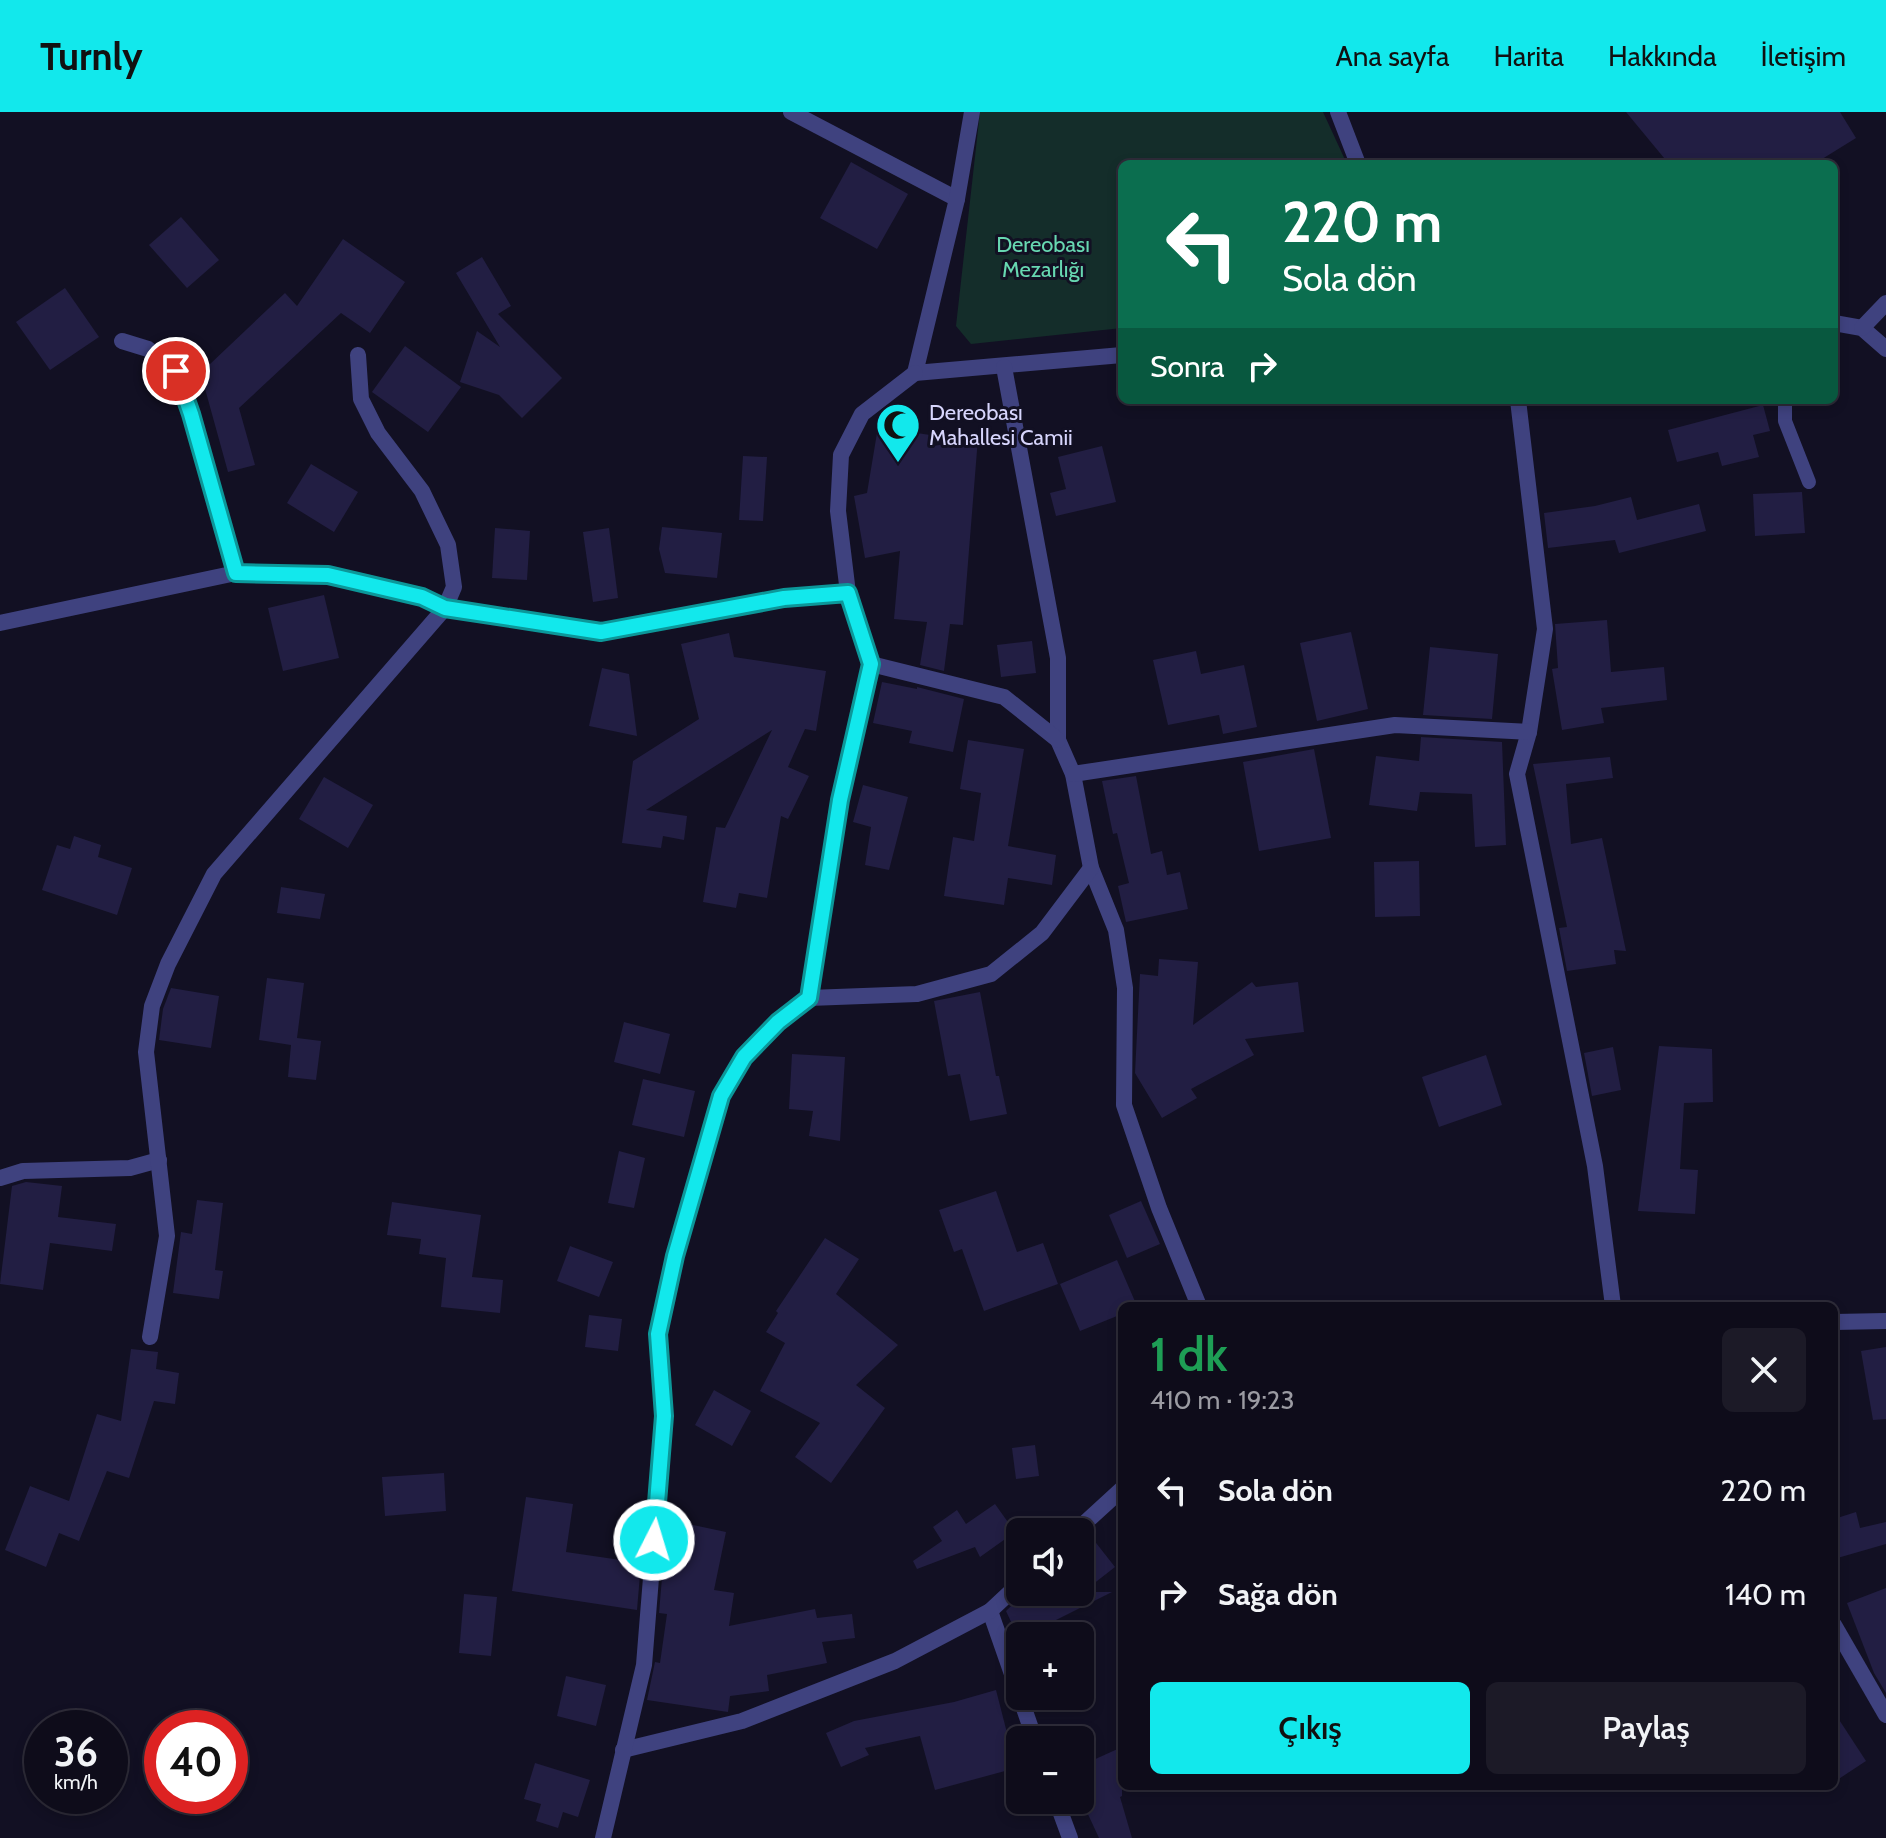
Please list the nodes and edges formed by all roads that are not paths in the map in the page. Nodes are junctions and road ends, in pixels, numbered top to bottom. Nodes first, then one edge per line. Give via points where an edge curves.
1 (791, 112) edge
2 (972, 112) edge
3 (1338, 112) edge
4 (1356, 160) edge
5 (957, 199) junction
6 (1886, 303) edge
7 (1838, 324) edge
8 (1862, 328) junction
9 (122, 341) dead end
10 (1886, 349) edge
11 (358, 355) dead end
12 (1118, 355) edge
13 (1004, 367) junction
14 (915, 373) junction
15 (1518, 404) edge
16 (1785, 404) edge
17 (1809, 482) dead end
18 (236, 573) junction
19 (848, 593) junction
20 (445, 608) junction
21 (0, 623) edge
22 (871, 664) junction
23 (1529, 732) junction
24 (1058, 740) junction
25 (1073, 774) junction
26 (1091, 868) junction
27 (809, 998) junction
28 (159, 1160) junction
29 (0, 1178) edge
30 (1197, 1302) edge
31 (1612, 1302) edge
32 (1886, 1321) edge
33 (1838, 1322) edge
34 (150, 1337) dead end
35 (1118, 1493) edge
36 (1090, 1518) edge
37 (1006, 1596) edge
38 (990, 1611) junction
39 (1838, 1632) edge
40 (1886, 1715) edge
41 (1030, 1726) edge
42 (623, 1750) junction
43 (1061, 1814) edge
44 (603, 1838) edge
45 (1070, 1838) edge

1 - 5 street
2 - 5 street
3 - 4 street
5 - 14 street
6 - 8 street
7 - 8 street
8 - 10 street
9 - 18 street via 148,349 176,371
11 - 20 street via 361,399 378,433 422,491 448,545 454,587
12 - 13 street
13 - 14 street
13 - 24 street via 1058,658
14 - 19 street via 862,414 841,455 838,511
15 - 23 street via 1545,629
16 - 17 lane via 1785,421
18 - 20 street via 328,575 422,597
18 - 21 street
19 - 20 street via 784,598 601,632
19 - 22 street
20 - 28 street via 214,874 152,1006 146,1052
22 - 24 street via 1004,697
22 - 27 street via 840,800
23 - 25 street via 1395,725
23 - 31 street via 1517,774 1595,1166
24 - 25 street
25 - 26 street
26 - 27 street via 1042,933 991,974 917,994
26 - 30 street via 1116,930 1123,973 1124,1105
27 - 42 street via 744,1057 721,1096 675,1256 658,1334 664,1416 644,1665
28 - 29 street via 130,1168 23,1171
28 - 34 street via 167,1236
32 - 33 street
35 - 36 street
37 - 38 street
38 - 41 street
38 - 42 street via 895,1661 742,1721
39 - 40 street
42 - 44 street
43 - 45 street

